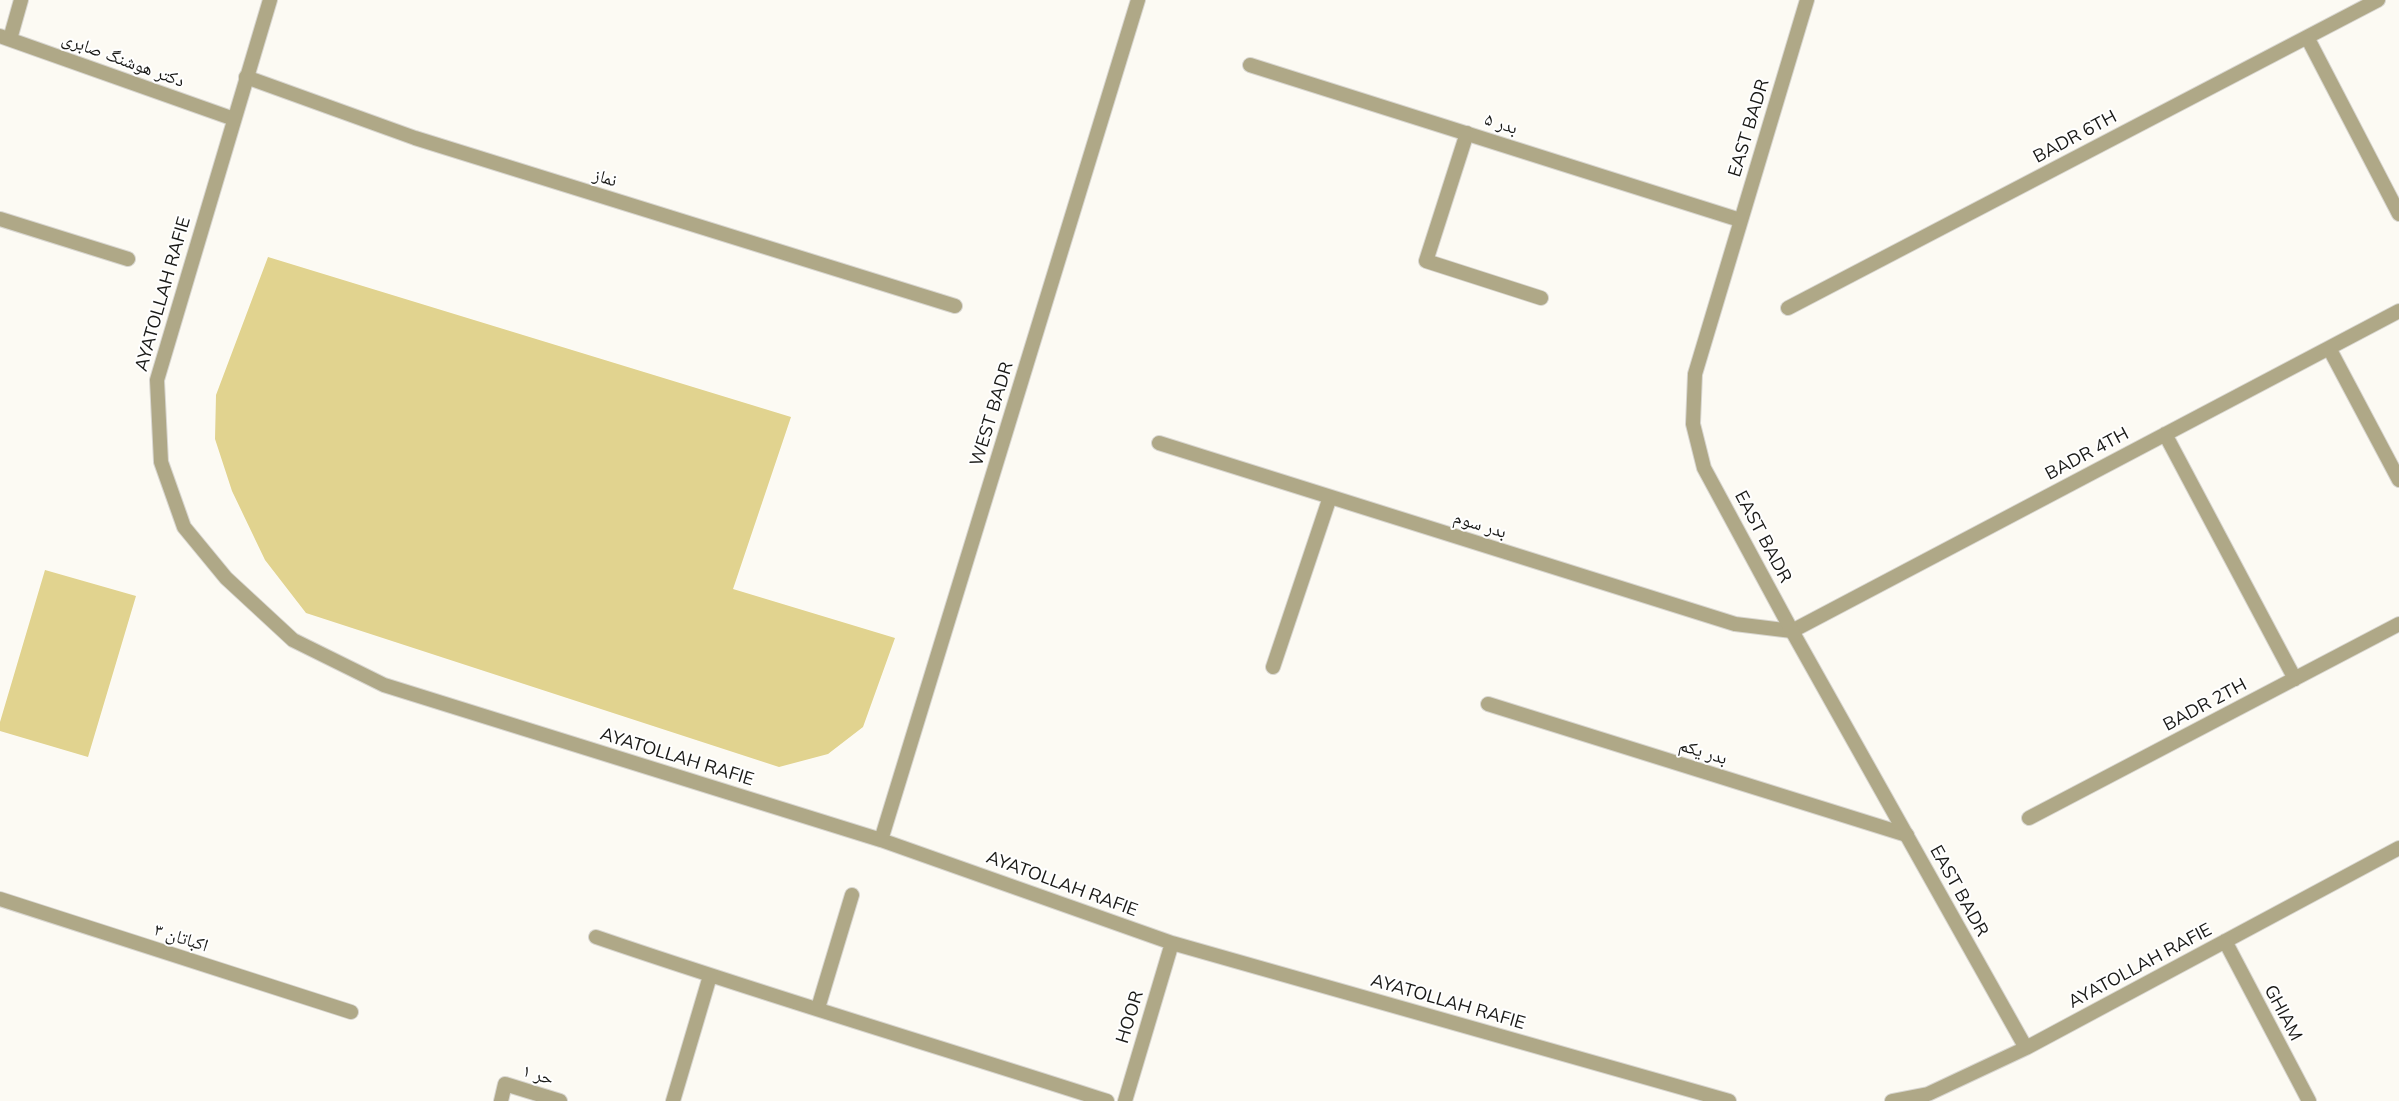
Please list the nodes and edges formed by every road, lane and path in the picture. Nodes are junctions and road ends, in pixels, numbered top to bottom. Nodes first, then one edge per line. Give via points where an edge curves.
1 (20, 0) edge
2 (270, 0) edge
3 (1138, 0) edge
4 (1807, 0) edge
5 (2378, 0) edge
6 (2307, 37) junction
7 (5, 38) edge
8 (1250, 65) dead end
9 (246, 77) junction
10 (234, 119) junction
11 (1467, 133) junction
12 (2399, 214) edge
13 (0, 219) edge
14 (1740, 220) junction
15 (128, 259) dead end
16 (1541, 298) dead end
17 (955, 306) dead end
18 (1788, 308) dead end
19 (2399, 311) edge
20 (2329, 348) junction
21 (2165, 434) junction
22 (1159, 444) dead end
23 (2399, 480) edge
24 (1330, 497) junction
25 (2399, 624) edge
26 (1792, 630) junction
27 (1273, 667) dead end
28 (2295, 679) junction
29 (1488, 704) dead end
30 (2029, 818) dead end
31 (1907, 835) junction
32 (881, 840) junction
33 (2399, 848) edge
34 (852, 895) dead end
35 (0, 899) edge
36 (596, 937) dead end
37 (2225, 941) junction
38 (1172, 943) junction
39 (710, 976) junction
40 (818, 1008) junction
41 (351, 1012) dead end
42 (2026, 1048) junction
43 (500, 1101) edge
44 (560, 1101) edge
45 (673, 1101) edge
46 (1107, 1101) edge
47 (1124, 1101) edge
48 (1729, 1101) edge
49 (1892, 1101) edge
50 (2309, 1101) edge

1 - 7 street
2 - 9 street, AYATOLLAH RAFIE
3 - 32 street, WEST BADR
4 - 14 street, EAST BADR
5 - 6 street, BADR 6TH
6 - 12 street
6 - 18 street, BADR 6TH
7 - 10 street, دکتر هوشنگ صابری
8 - 11 street, بدر ۵
9 - 10 street, AYATOLLAH RAFIE
9 - 17 street, نماز via 415,138
10 - 32 street, AYATOLLAH RAFIE via 157,380 161,462 184,527 226,578 294,640 384,685
11 - 14 street, بدر ۵
11 - 16 street via 1426,261
13 - 15 street
14 - 26 street, EAST BADR via 1695,374 1693,424 1704,468
19 - 20 street, BADR 4TH
20 - 21 street, BADR 4TH
20 - 23 street
21 - 26 street, BADR 4TH
21 - 28 street
22 - 24 street, بدر سوم
24 - 26 street, بدر سوم via 1735,624
24 - 27 street
25 - 28 street, BADR 2TH
26 - 31 street, EAST BADR
28 - 30 street, BADR 2TH
29 - 31 street, بدر یکم
31 - 42 street, EAST BADR
32 - 38 street, AYATOLLAH RAFIE
33 - 37 street, AYATOLLAH RAFIE
34 - 40 street
35 - 41 street, اکباتان ۳
36 - 39 street
37 - 42 street, AYATOLLAH RAFIE
37 - 50 street, GHIAM
38 - 47 street, HOOR
38 - 48 street, AYATOLLAH RAFIE
39 - 40 street
39 - 45 street
40 - 46 street
42 - 49 street, AYATOLLAH RAFIE via 1928,1094
43 - 44 street, حر ۱ via 506,1084

